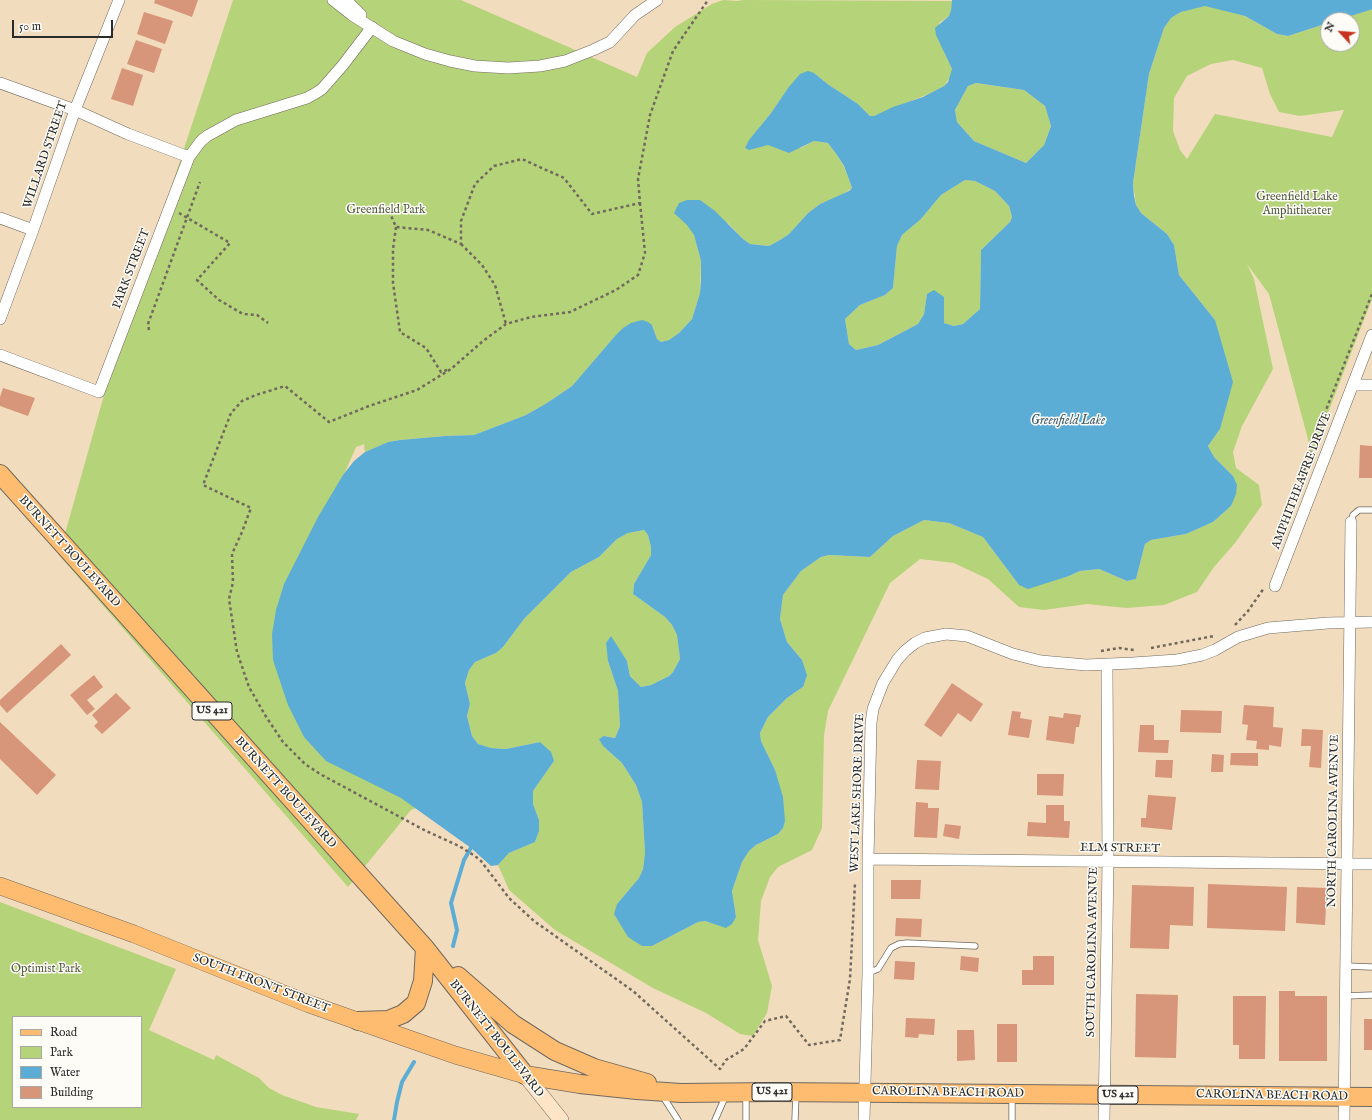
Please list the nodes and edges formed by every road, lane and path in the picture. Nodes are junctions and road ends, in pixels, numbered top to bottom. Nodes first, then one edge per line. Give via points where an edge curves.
1 (119, 0) edge
2 (333, 0) edge
3 (346, 0) edge
4 (657, 0) edge
5 (708, 0) edge
6 (372, 27) junction
7 (0, 83) edge
8 (75, 110) junction
9 (189, 156) junction
10 (200, 182) dead end
11 (640, 203) junction
12 (169, 209) junction
13 (388, 212) dead end
14 (186, 217) junction
15 (0, 218) edge
16 (396, 227) junction
17 (33, 230) junction
18 (461, 244) junction
19 (1372, 294) edge
20 (0, 319) edge
21 (268, 323) dead end
22 (506, 324) junction
23 (149, 330) dead end
24 (1372, 335) edge
25 (0, 355) edge
26 (451, 369) junction
27 (1353, 385) junction
28 (1372, 385) edge
29 (0, 474) edge
30 (1299, 490) dead end
31 (1372, 510) edge
32 (1351, 522) joint
33 (1270, 585) joint
34 (1350, 622) junction
35 (1372, 622) edge
36 (1230, 628) dead end
37 (1216, 635) dead end
38 (1147, 649) dead end
39 (1135, 650) dead end
40 (1100, 651) dead end
41 (1107, 664) junction
42 (868, 859) junction
43 (1108, 862) junction
44 (1346, 864) junction
45 (1372, 864) edge
46 (855, 876) dead end
47 (0, 886) edge
48 (975, 946) dead end
49 (425, 948) junction
50 (1346, 966) junction
51 (1372, 967) edge
52 (868, 973) junction
53 (1372, 995) edge
54 (1345, 996) junction
55 (358, 1021) junction
56 (525, 1075) junction
57 (660, 1092) junction
58 (727, 1092) junction
59 (746, 1092) junction
60 (796, 1092) junction
61 (680, 1093) junction
62 (864, 1093) junction
63 (1012, 1094) junction
64 (1104, 1095) junction
65 (1345, 1097) junction
66 (1372, 1097) edge
67 (561, 1120) edge
68 (678, 1120) edge
69 (715, 1120) edge
70 (746, 1120) edge
71 (795, 1120) edge
72 (864, 1120) edge
73 (1012, 1120) edge
74 (1104, 1120) edge
75 (1344, 1120) edge

1 - 8 street, WILLARD STREET
2 - 6 street
3 - 6 street
4 - 6 street via 635,15 610,42 565,61 540,66 508,68 450,62 393,41
5 - 11 path via 673,51 650,114 638,179
6 - 9 street via 322,89 296,102 236,120 207,136
7 - 8 street
8 - 9 street via 128,134
8 - 17 street, WILLARD STREET
9 - 12 street, PARK STREET
10 - 14 path
11 - 18 path via 592,214 564,178 522,158 494,166 475,184 461,221
11 - 22 path via 645,253 638,275 616,290 570,312 531,317
12 - 14 path
12 - 25 street, PARK STREET via 99,392
13 - 16 path
14 - 21 path via 230,243 197,280 219,300 243,314 257,315
14 - 23 path via 148,324
15 - 17 street
16 - 18 path via 428,230
16 - 26 path via 393,283 400,332 426,348 441,372
17 - 20 street, WILLARD STREET
18 - 22 path via 495,284
19 - 30 path via 1307,460
22 - 26 path via 483,340
24 - 27 street, AMPHITHEATRE DRIVE
26 - 46 path via 417,390 329,422 285,386 242,401 231,413 203,485 251,508 232,554 233,582 229,599 232,623 237,652 249,687 283,742 305,764 320,774 475,856 509,898 534,921 633,991 720,1069 726,1060 744,1049 764,1021 786,1016 808,1045 840,1040 850,979
27 - 28 street
27 - 33 street, AMPHITHEATRE DRIVE
29 - 49 highway, BURNETT BOULEVARD / US 421
31 - 32 lane via 1359,510 1353,515
32 - 34 street, NORTH CAROLINA AVENUE
33 - 36 path via 1242,619
34 - 35 street, WEST LAKE SHORE DRIVE
34 - 41 street, WEST LAKE SHORE DRIVE via 1268,628 1238,637 1215,650 1192,658
34 - 44 street, NORTH CAROLINA AVENUE
37 - 38 path
39 - 40 path via 1119,648
41 - 42 street, WEST LAKE SHORE DRIVE via 1054,663 1026,658 977,639 952,634 925,638 906,650 883,683 873,709
41 - 43 street, SOUTH CAROLINA AVENUE
42 - 43 street, ELM STREET
42 - 52 street, WEST LAKE SHORE DRIVE
43 - 44 street, ELM STREET
43 - 64 street, SOUTH CAROLINA AVENUE
44 - 45 street, ELM STREET
44 - 50 street, NORTH CAROLINA AVENUE
47 - 55 main road, SOUTH FRONT STREET via 134,934
48 - 52 lane via 899,944 891,948 878,969
49 - 55 highway via 423,981 416,1003 403,1014 388,1020
49 - 56 highway, BURNETT BOULEVARD / US 421
49 - 61 highway via 513,1024 555,1051 594,1068
50 - 51 lane
50 - 54 street, NORTH CAROLINA AVENUE
52 - 62 street, WEST LAKE SHORE DRIVE
53 - 54 lane
54 - 65 street, NORTH CAROLINA AVENUE
55 - 56 main road, SOUTH FRONT STREET via 455,1055
56 - 57 highway, CAROLINA BEACH ROAD / US 421 via 580,1084
56 - 67 main road, BURNETT BOULEVARD
57 - 61 highway, CAROLINA BEACH ROAD / US 421
57 - 68 lane
58 - 59 highway, CAROLINA BEACH ROAD / US 421
58 - 61 highway, CAROLINA BEACH ROAD / US 421
58 - 69 lane
59 - 60 highway, CAROLINA BEACH ROAD / US 421
59 - 70 lane
60 - 62 highway, CAROLINA BEACH ROAD / US 421
60 - 71 lane
62 - 63 highway, CAROLINA BEACH ROAD / US 421
62 - 72 street, WEST LAKE SHORE DRIVE
63 - 64 highway, CAROLINA BEACH ROAD / US 421
63 - 73 lane
64 - 65 highway, CAROLINA BEACH ROAD / US 421
64 - 74 street, SOUTH CAROLINA AVENUE
65 - 66 highway, CAROLINA BEACH ROAD / US 421
65 - 75 street, NORTH CAROLINA AVENUE

